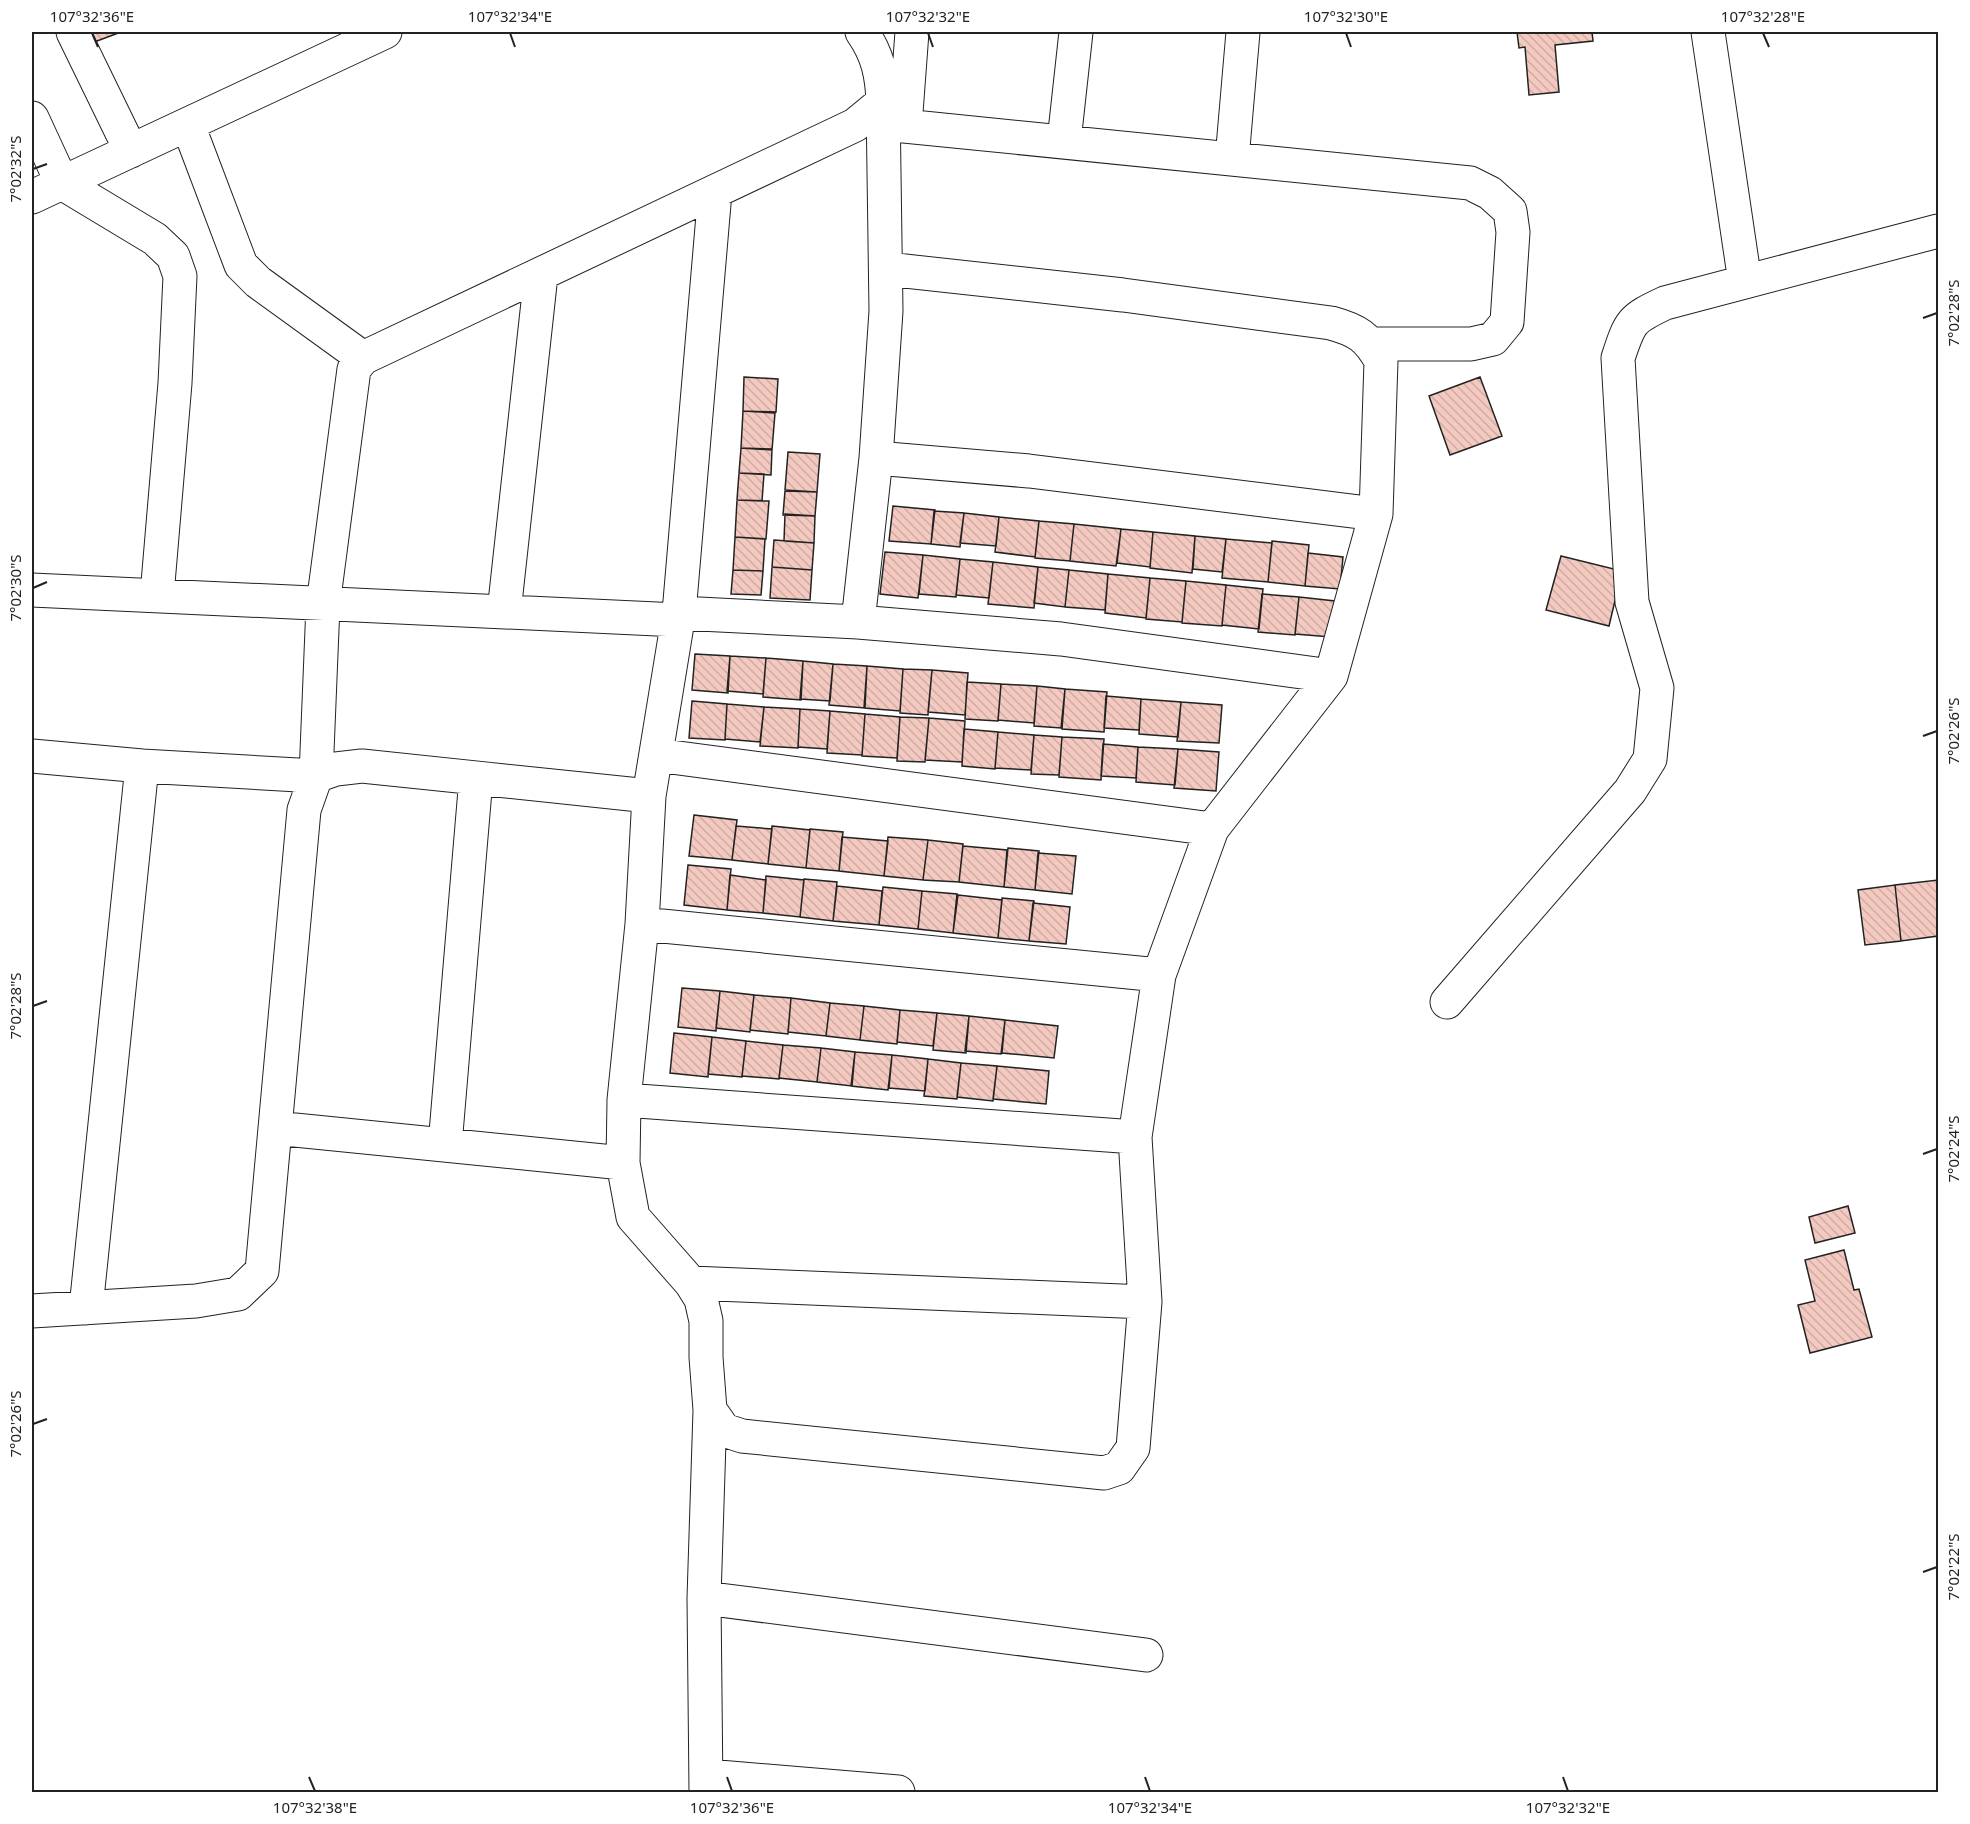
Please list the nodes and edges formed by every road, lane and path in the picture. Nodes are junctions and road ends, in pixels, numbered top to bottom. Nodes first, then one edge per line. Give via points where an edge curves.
1 (73, 32) edge
2 (386, 32) edge
3 (862, 32) edge
4 (912, 32) edge
5 (1077, 32) edge
6 (1243, 32) edge
7 (1708, 32) edge
8 (32, 118) edge
9 (891, 118) junction
10 (188, 125) junction
11 (1064, 141) junction
12 (130, 151) junction
13 (1232, 159) junction
14 (62, 183) junction
15 (715, 192) junction
16 (32, 197) edge
17 (1938, 231) edge
18 (887, 269) junction
19 (541, 275) junction
20 (1745, 282) junction
21 (1372, 344) junction
22 (363, 358) junction
23 (876, 458) junction
24 (1376, 514) junction
25 (32, 590) edge
26 (157, 595) junction
27 (322, 605) junction
28 (504, 612) junction
29 (678, 617) junction
30 (858, 622) junction
31 (1331, 676) junction
32 (656, 755) junction
33 (32, 756) edge
34 (142, 766) junction
35 (316, 776) junction
36 (476, 778) junction
37 (649, 796) junction
38 (1212, 829) junction
39 (642, 924) junction
40 (1159, 975) junction
41 (1447, 1002) dead end
42 (624, 1100) junction
43 (275, 1128) junction
44 (1135, 1137) junction
45 (445, 1145) junction
46 (623, 1163) junction
47 (691, 1283) junction
48 (1145, 1302) junction
49 (86, 1308) junction
50 (32, 1311) edge
51 (710, 1410) junction
52 (704, 1598) junction
53 (1146, 1655) dead end
54 (706, 1784) edge
55 (898, 1792) edge

1 - 12 street
2 - 10 street
3 - 9 street via 882,74
4 - 9 street
5 - 11 street
6 - 13 street
7 - 20 street
8 - 14 street
9 - 11 street
9 - 15 street via 855,125
9 - 18 street
10 - 12 street
10 - 22 street via 241,265 258,282
11 - 13 street
12 - 14 street
13 - 21 street via 1470,183 1490,193 1510,211 1513,232 1507,322 1493,339 1471,344
14 - 16 street
14 - 26 street via 155,239 173,256 180,276
15 - 19 street
15 - 29 street
17 - 20 street
18 - 21 street via 1330,323 1352,328
18 - 23 street
19 - 22 street
19 - 28 street
20 - 41 street via 1665,303 1640,315 1627,329 1618,357 1632,602 1657,688 1650,759 1630,791
21 - 24 street via 1381,361
22 - 27 street via 354,369
23 - 24 street via 1029,471
23 - 30 street
24 - 31 street
25 - 26 street
26 - 27 street
27 - 28 street
27 - 35 street
28 - 29 street
29 - 30 street
29 - 32 street
30 - 31 street via 1060,639
31 - 38 street
32 - 37 street
32 - 38 street
33 - 34 street
34 - 35 street
34 - 49 street
35 - 36 street via 362,766
35 - 43 street via 304,810
36 - 37 street
36 - 45 street
37 - 39 street
38 - 40 street
39 - 40 street
39 - 42 street
40 - 44 street
42 - 44 street
42 - 46 street
43 - 45 street
43 - 49 street via 262,1271 238,1294 196,1301
44 - 48 street
45 - 46 street
46 - 47 street via 633,1216
47 - 48 street
47 - 51 street via 701,1299 706,1321
48 - 51 street via 1133,1448 1119,1468 1104,1473 742,1436 724,1430
49 - 50 street
51 - 52 street
52 - 53 street
52 - 54 street
54 - 55 street

